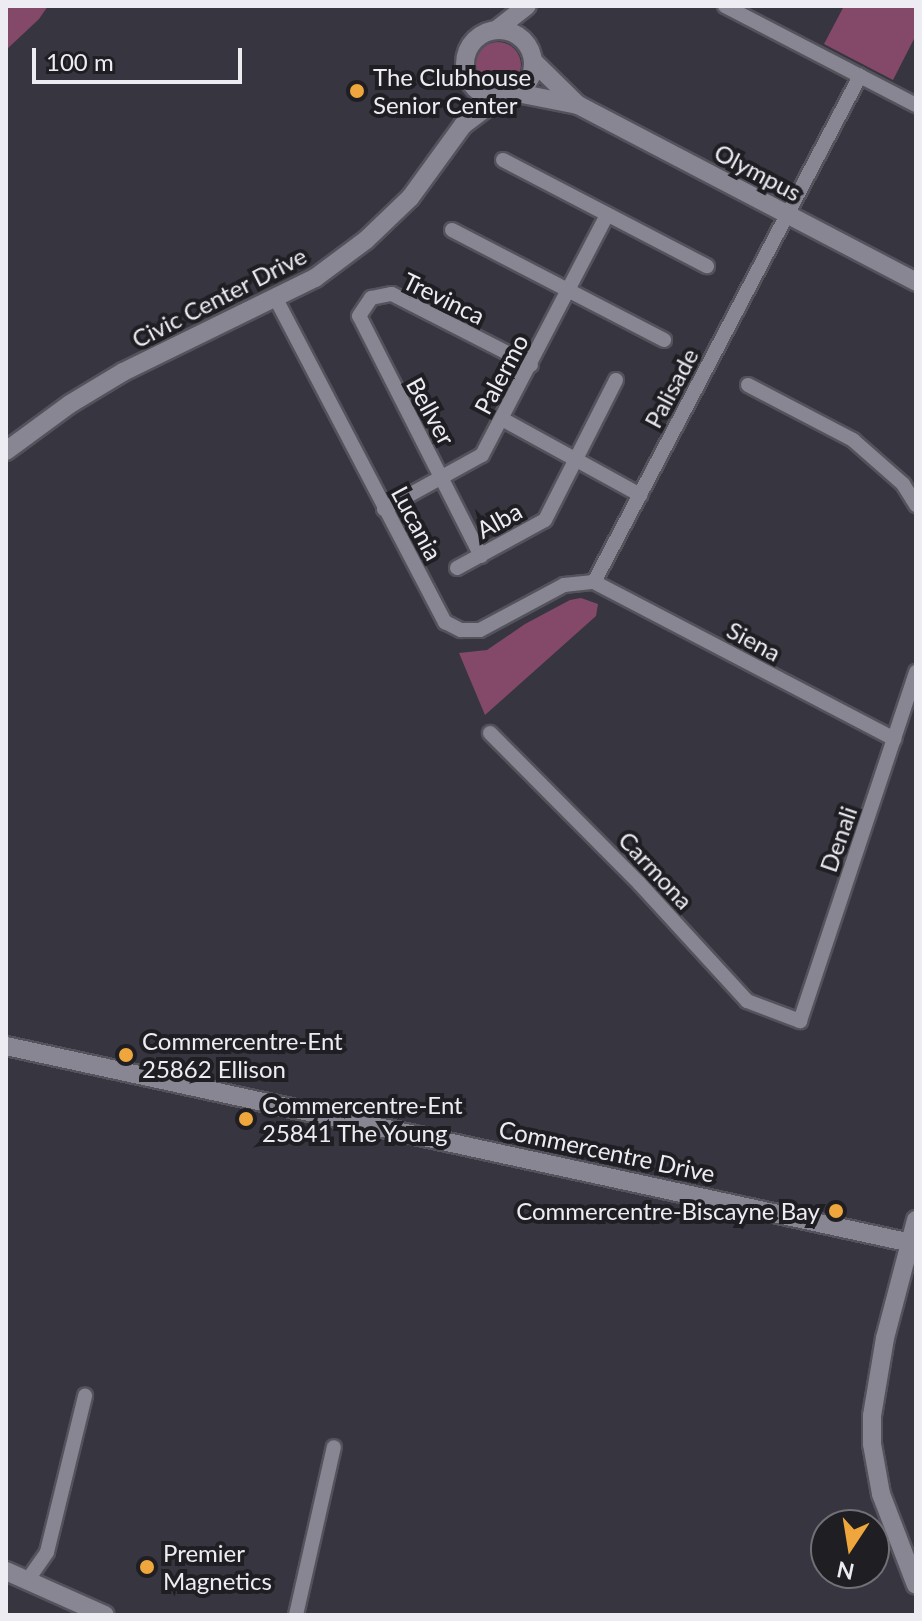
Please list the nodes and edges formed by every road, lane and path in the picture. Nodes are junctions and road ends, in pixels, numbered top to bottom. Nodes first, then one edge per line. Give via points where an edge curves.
1 (528, 6) edge
2 (725, 6) edge
3 (496, 30) junction
4 (530, 53) junction
5 (860, 76) junction
6 (470, 82) junction
7 (508, 95) junction
8 (578, 105) junction
9 (916, 105) edge
10 (463, 125) junction
11 (503, 160) dead end
12 (607, 215) junction
13 (787, 215) junction
14 (452, 230) dead end
15 (707, 266) dead end
16 (916, 282) edge
17 (569, 291) junction
18 (381, 294) joint
19 (276, 299) junction
20 (664, 340) dead end
21 (531, 365) junction
22 (616, 380) dead end
23 (748, 385) dead end
24 (502, 419) junction
25 (6, 451) edge
26 (576, 460) junction
27 (443, 478) junction
28 (640, 495) junction
29 (916, 505) edge
30 (384, 509) junction
31 (481, 556) junction
32 (457, 568) dead end
33 (594, 582) junction
34 (916, 672) edge
35 (490, 733) dead end
36 (894, 739) junction
37 (800, 1021) joint
38 (6, 1046) edge
39 (916, 1220) edge
40 (913, 1243) edge
41 (85, 1396) dead end
42 (334, 1447) dead end
43 (6, 1571) edge
44 (27, 1581) junction
45 (916, 1585) edge
46 (105, 1615) edge
47 (296, 1615) edge

1 - 3 street, Civic Center Drive
1 - 4 street, Civic Center Drive
2 - 5 street
3 - 4 street via 518,36
3 - 6 street, Civic Center Drive via 468,48
4 - 7 street, Civic Center Drive via 529,79
4 - 8 street, Olympus
5 - 9 street
5 - 13 street, Palisade
6 - 7 street via 488,96
6 - 10 street, Civic Center Drive
7 - 8 street, Olympus
7 - 10 street, Civic Center Drive
8 - 13 street, Olympus
10 - 19 street, Civic Center Drive via 410,198 366,240
11 - 12 street
12 - 15 street
12 - 17 street, Palermo
13 - 16 street, Olympus
13 - 28 street, Palisade
14 - 17 street
17 - 20 street
17 - 21 street, Palermo
18 - 21 street, Trevinca via 392,294
18 - 27 street, Bellver via 366,304 359,316 361,326
19 - 25 street, Civic Center Drive via 123,372
19 - 30 street, Lucania
21 - 24 street, Palermo
22 - 26 street, Alba
23 - 29 street via 853,440 903,484
24 - 26 street
24 - 27 street, Palermo via 482,455
26 - 28 street
26 - 31 street, Alba via 545,520
27 - 30 street, Palermo
27 - 31 street, Bellver
28 - 33 street, Palisade
30 - 33 street, Lucania via 445,622 461,630 480,630 564,585
31 - 32 street, Alba
33 - 36 street, Siena
34 - 36 street, Denali
35 - 37 street, Carmona via 747,1001
36 - 37 street, Denali
38 - 40 street, Commercentre Drive
39 - 40 street
40 - 45 street via 874,1393 872,1444 881,1494
41 - 44 street via 47,1552
42 - 47 street
43 - 44 street
44 - 46 street

